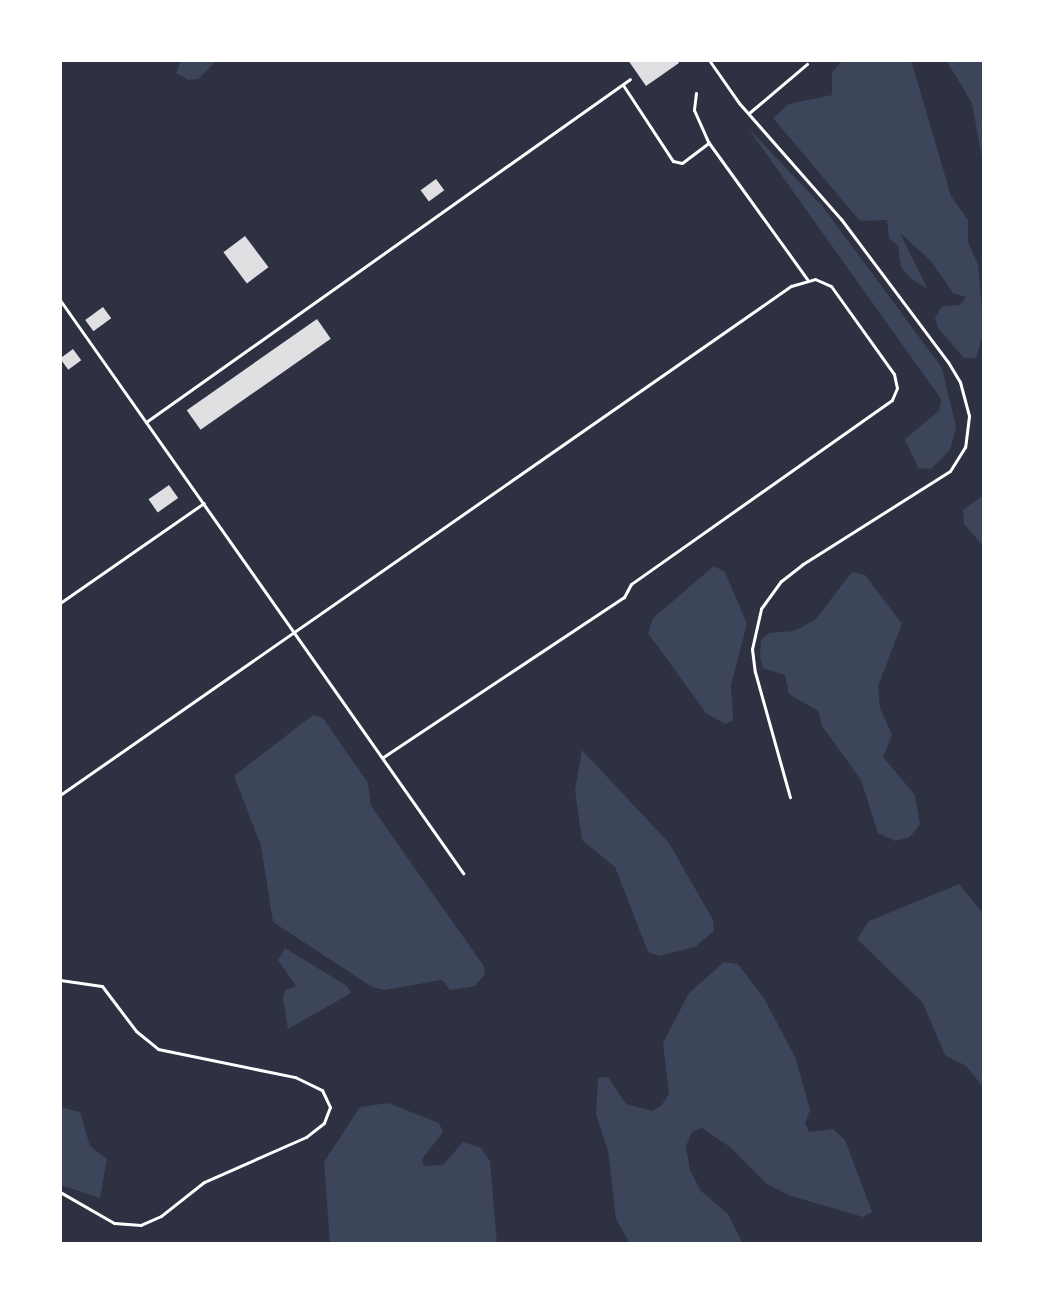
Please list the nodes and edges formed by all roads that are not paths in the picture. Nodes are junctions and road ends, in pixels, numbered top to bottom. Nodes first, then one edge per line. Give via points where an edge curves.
1 (709, 60) edge
2 (807, 64) dead end
3 (630, 79) dead end
4 (622, 85) junction
5 (696, 93) dead end
6 (749, 113) junction
7 (709, 143) junction
8 (807, 279) junction
9 (60, 300) edge
10 (146, 422) junction
11 (204, 503) junction
12 (60, 603) edge
13 (295, 632) junction
14 (383, 757) junction
15 (60, 795) edge
16 (790, 797) dead end
17 (463, 873) dead end
18 (60, 980) edge
19 (60, 1192) edge

1 - 6 lane
2 - 6 lane
3 - 4 lane
4 - 7 lane via 673,161 682,163
4 - 10 lane
5 - 7 lane via 694,110
6 - 16 lane via 841,219 948,362 969,416 965,447 950,471 803,564 781,581 761,609 752,649 755,672
7 - 8 lane
8 - 13 lane
8 - 14 lane via 831,286 843,300 894,374 897,388 892,400 631,584 624,597
9 - 10 lane
10 - 11 lane
11 - 12 lane
11 - 13 lane
13 - 14 lane
13 - 15 lane
14 - 17 lane
18 - 19 lane via 102,986 136,1031 158,1049 295,1077 322,1090 330,1107 324,1123 306,1137 204,1182 141,1225 114,1223

